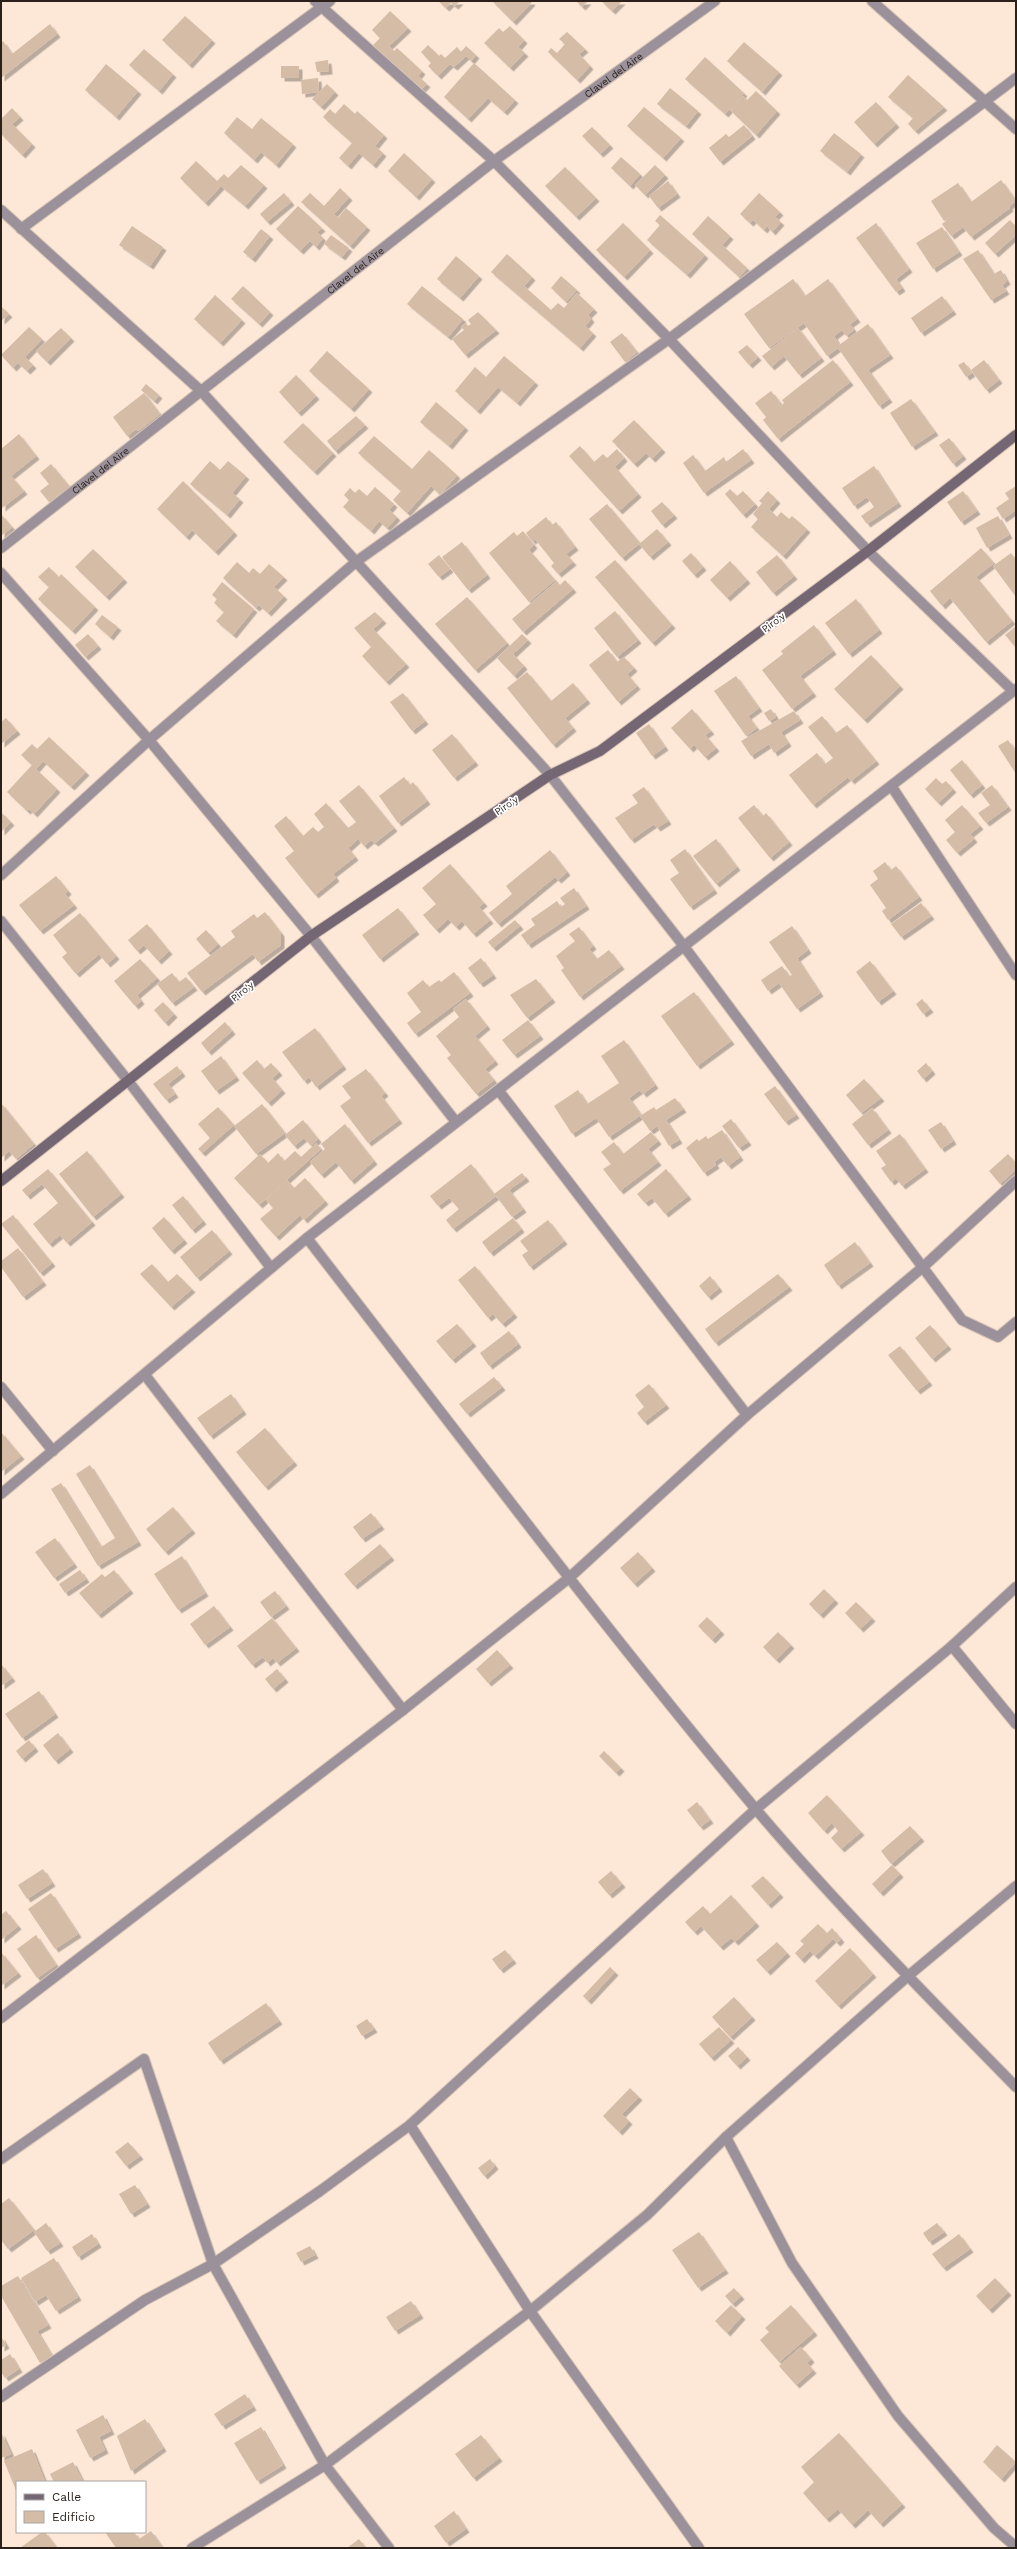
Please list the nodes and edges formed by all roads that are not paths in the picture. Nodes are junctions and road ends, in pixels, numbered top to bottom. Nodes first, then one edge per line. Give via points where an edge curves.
1 (715, 1) edge
2 (872, 1) edge
3 (323, 3) edge
4 (1016, 78) edge
5 (986, 102) junction
6 (1016, 129) edge
7 (494, 161) junction
8 (1, 210) edge
9 (21, 229) junction
10 (669, 339) junction
11 (201, 391) junction
12 (1016, 436) edge
13 (1, 548) edge
14 (868, 551) junction
15 (357, 561) junction
16 (1, 573) edge
17 (1015, 690) edge
18 (149, 740) junction
19 (550, 775) junction
20 (892, 787) junction
21 (1, 874) edge
22 (1, 921) edge
23 (311, 936) junction
24 (684, 945) junction
25 (1016, 975) edge
26 (129, 1082) junction
27 (499, 1091) junction
28 (456, 1122) junction
29 (1, 1181) edge
30 (1016, 1181) edge
31 (307, 1238) junction
32 (923, 1267) junction
33 (271, 1268) junction
34 (1016, 1322) edge
35 (145, 1375) junction
36 (1, 1387) edge
37 (747, 1415) junction
38 (53, 1450) junction
39 (1, 1494) edge
40 (569, 1578) junction
41 (1016, 1587) edge
42 (952, 1646) junction
43 (404, 1710) junction
44 (1016, 1724) edge
45 (756, 1810) junction
46 (1016, 1886) edge
47 (908, 1976) junction
48 (1, 2018) edge
49 (1016, 2087) edge
50 (410, 2125) junction
51 (726, 2137) junction
52 (1, 2159) edge
53 (213, 2264) junction
54 (530, 2311) junction
55 (1, 2397) edge
56 (325, 2465) junction
57 (1010, 2546) edge
58 (192, 2548) edge
59 (389, 2548) edge
60 (699, 2548) edge

1 - 7 street, Clavel del Aire
2 - 5 street
3 - 7 street
3 - 9 street
4 - 5 street
5 - 6 street
5 - 10 street
7 - 10 street
7 - 11 street, Clavel del Aire
8 - 9 street
9 - 11 street
10 - 14 street
10 - 15 street
11 - 13 street, Clavel del Aire
11 - 15 street
12 - 14 main road, Piro'y
14 - 17 street
14 - 19 main road, Piro'y via 600,751
15 - 18 street
15 - 19 street
16 - 18 street
17 - 20 street
18 - 21 street
18 - 23 street
19 - 23 main road, Piro'y
19 - 24 street
20 - 24 street
20 - 25 street
22 - 26 street
23 - 26 main road, Piro'y
23 - 28 street
24 - 27 street
24 - 32 street
26 - 29 main road, Piro'y
26 - 33 street
27 - 28 street
27 - 37 street
28 - 31 street
30 - 32 street
31 - 33 street
31 - 40 street
32 - 34 street via 962,1320 998,1337
32 - 37 street
33 - 35 street
35 - 38 street
35 - 43 street
36 - 38 street
37 - 40 street
38 - 39 street
40 - 43 street
40 - 45 street
41 - 42 street
42 - 44 street
42 - 45 street
43 - 48 street
45 - 47 street
45 - 50 street
46 - 47 street
47 - 49 street
47 - 51 street
50 - 53 street via 320,2191
50 - 54 street
51 - 54 street via 647,2215
51 - 57 street via 792,2263 898,2416
52 - 53 street via 144,2060
53 - 55 street via 145,2300
53 - 56 street
54 - 56 street
54 - 60 street
56 - 58 street
56 - 59 street

